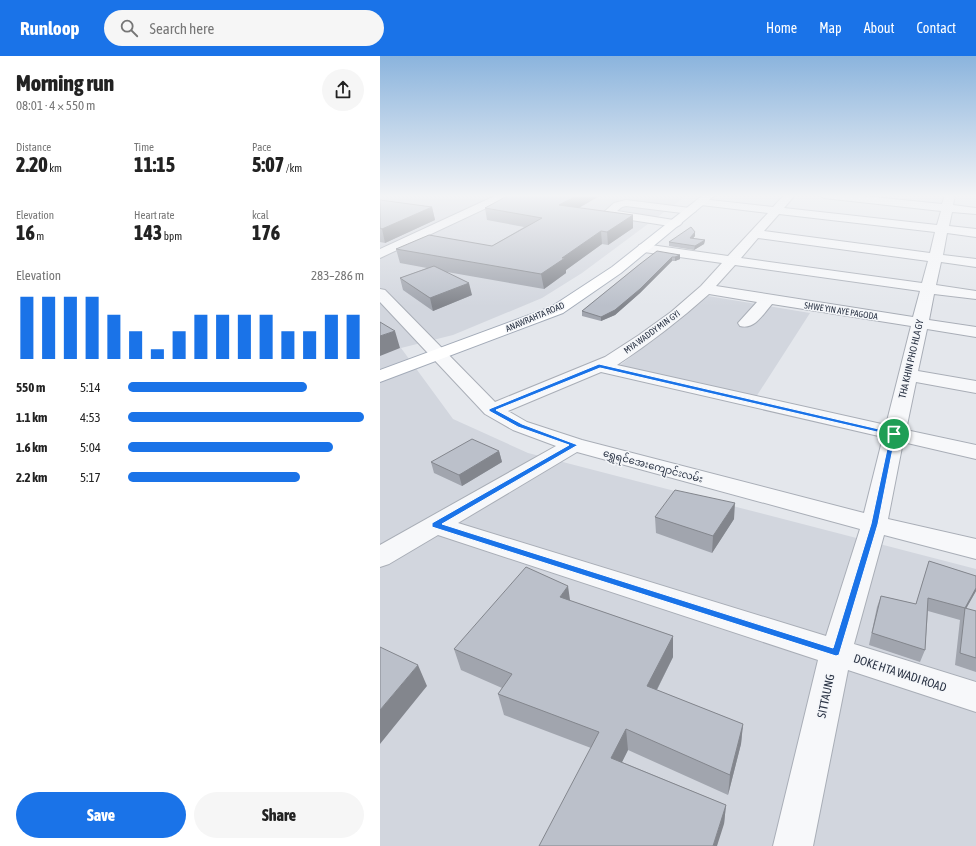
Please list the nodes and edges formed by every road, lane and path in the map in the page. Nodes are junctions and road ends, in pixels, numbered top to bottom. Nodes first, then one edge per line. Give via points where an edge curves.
1 (428, 232) edge
2 (665, 232) edge
3 (941, 232) edge
4 (755, 234) joint
5 (644, 248) junction
6 (380, 254) edge
7 (935, 258) junction
8 (732, 260) junction
9 (976, 263) edge
10 (928, 288) junction
11 (706, 289) junction
12 (380, 293) edge
13 (976, 295) edge
14 (768, 299) junction
15 (746, 323) dead end
16 (920, 323) junction
17 (976, 332) edge
18 (440, 354) junction
19 (599, 366) junction
20 (908, 375) junction
21 (380, 376) edge
22 (976, 387) edge
23 (492, 410) junction
24 (894, 434) junction
25 (574, 445) junction
26 (976, 452) edge
27 (874, 524) junction
28 (435, 525) junction
29 (976, 549) edge
30 (380, 557) edge
31 (836, 652) junction
32 (976, 697) edge
33 (793, 846) edge

1 - 6 street
2 - 5 main road, ANAWRAHTA ROAD
3 - 7 street, THA KHIN PHO HLA GY
4 - 7 street
4 - 8 street, MYA WADDY MIN GYI
5 - 8 street
5 - 18 main road, ANAWRAHTA ROAD via 557,310
7 - 9 street
7 - 10 street, THA KHIN PHO HLA GY
8 - 10 street
8 - 11 street, MYA WADDY MIN GYI
10 - 13 street
10 - 16 street, THA KHIN PHO HLA GY
11 - 14 street, SHWE YIN AYE PAGODA
11 - 19 street, MYA WADDY MIN GYI via 645,340
12 - 18 street, ရွှေရင်အေးကျောင်းလမ်း
14 - 15 street
14 - 16 street, SHWE YIN AYE PAGODA
16 - 17 street, SHWE YIN AYE PAGODA
16 - 20 street, THA KHIN PHO HLA GY
18 - 21 main road, ANAWRAHTA ROAD
18 - 23 street, ရွှေရင်အေးကျောင်းလမ်း
19 - 23 street, MYA WADDY MIN GYI
19 - 24 street
20 - 22 street
20 - 24 street, THA KHIN PHO HLA GY
23 - 25 street, ရွှေရင်အေးကျောင်းလမ်း via 520,426
24 - 26 street
24 - 27 street, THA KHIN PHO HLA GY
25 - 27 street, ရွှေရင်အေးကျောင်းလမ်း
25 - 28 street
27 - 29 street, ရွှေရင်အေးကျောင်းလမ်း
27 - 31 street, SITTAUNG
28 - 30 street
28 - 31 street, DOKE HTA WADI ROAD
31 - 32 street, DOKE HTA WADI ROAD
31 - 33 street, SITTAUNG

